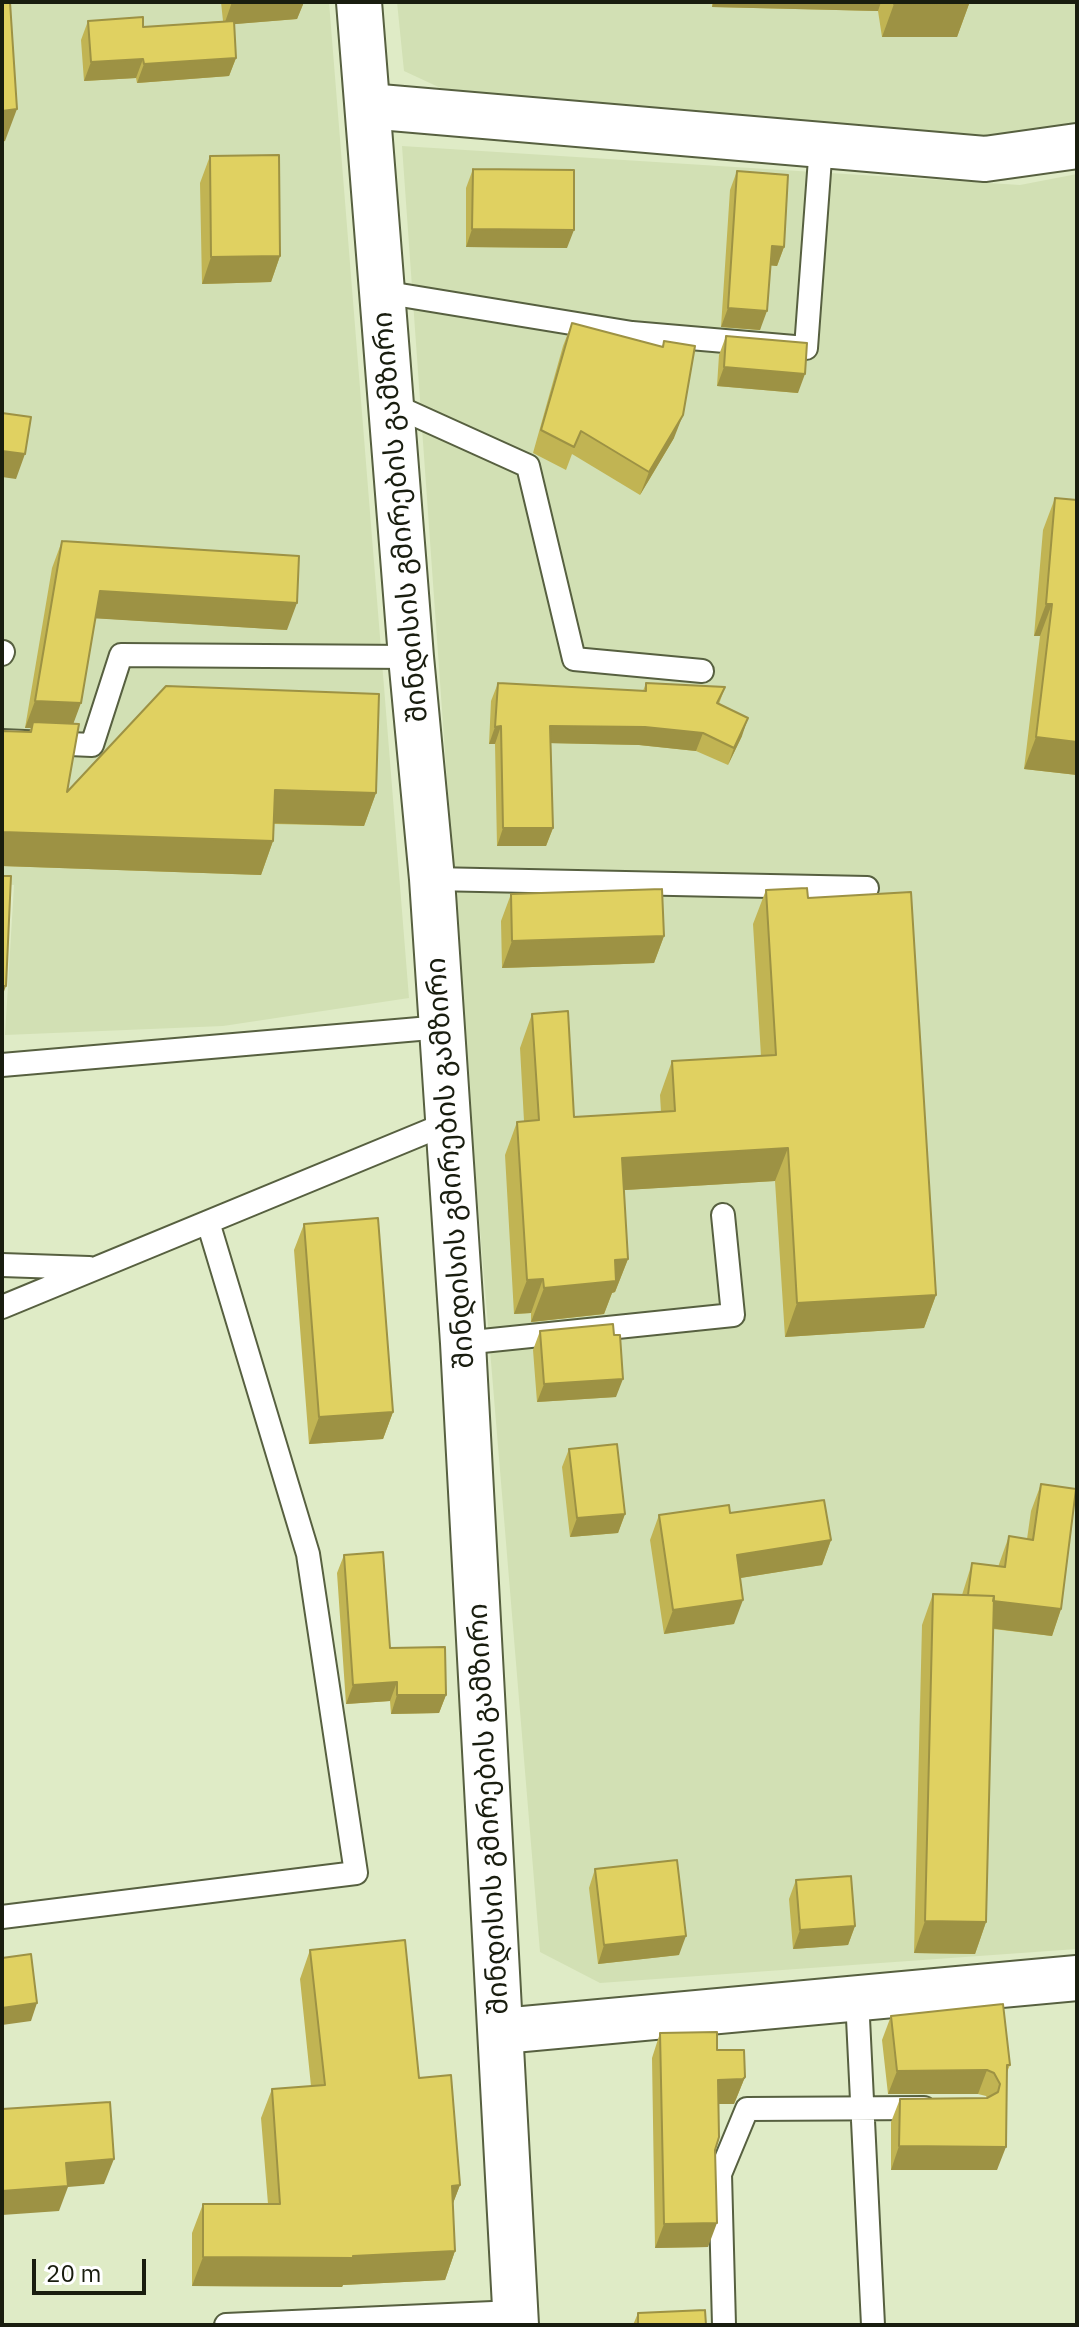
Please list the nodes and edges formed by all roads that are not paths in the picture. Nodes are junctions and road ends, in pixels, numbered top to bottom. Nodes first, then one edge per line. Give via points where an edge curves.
1 (359, 2) edge
2 (368, 106) junction
3 (821, 145) junction
4 (1077, 146) edge
5 (382, 292) junction
6 (391, 404) junction
7 (411, 657) junction
8 (702, 671) dead end
9 (2, 741) edge
10 (432, 879) junction
11 (867, 888) dead end
12 (442, 1027) junction
13 (2, 1065) edge
14 (448, 1123) junction
15 (723, 1215) dead end
16 (208, 1222) junction
17 (2, 1265) edge
18 (98, 1268) junction
19 (2, 1307) edge
20 (463, 1343) junction
21 (2, 1917) edge
22 (1077, 1978) edge
23 (857, 1998) junction
24 (502, 2031) junction
25 (949, 2108) edge
26 (862, 2109) junction
27 (515, 2319) edge
28 (226, 2325) edge
29 (724, 2325) edge
30 (873, 2325) edge

1 - 2 main road, შინდისის გმირების გამზირი
2 - 3 main road
2 - 5 main road, შინდისის გმირების გამზირი
3 - 4 main road via 985,159
3 - 5 lane via 806,348 632,333
5 - 6 main road, შინდისის გმირების გამზირი
6 - 7 main road, შინდისის გმირების გამზირი
6 - 8 lane via 528,466 574,659
7 - 9 lane via 121,655 92,745
7 - 10 main road, შინდისის გმირების გამზირი
10 - 11 lane
10 - 12 main road, შინდისის გმირების გამზირი
12 - 13 lane
12 - 14 main road, შინდისის გმირების გამზირი
14 - 16 lane
14 - 20 main road, შინდისის გმირების გამზირი
15 - 20 lane via 733,1315
16 - 18 lane
16 - 21 lane via 308,1554 356,1873
17 - 18 lane
18 - 19 lane
20 - 24 main road, შინდისის გმირების გამზირი
22 - 23 main road
23 - 24 main road
23 - 26 lane
24 - 27 main road, შინდისის გმირების გამზირი
25 - 26 lane
26 - 29 lane via 747,2109 720,2174
26 - 30 lane
27 - 28 lane

